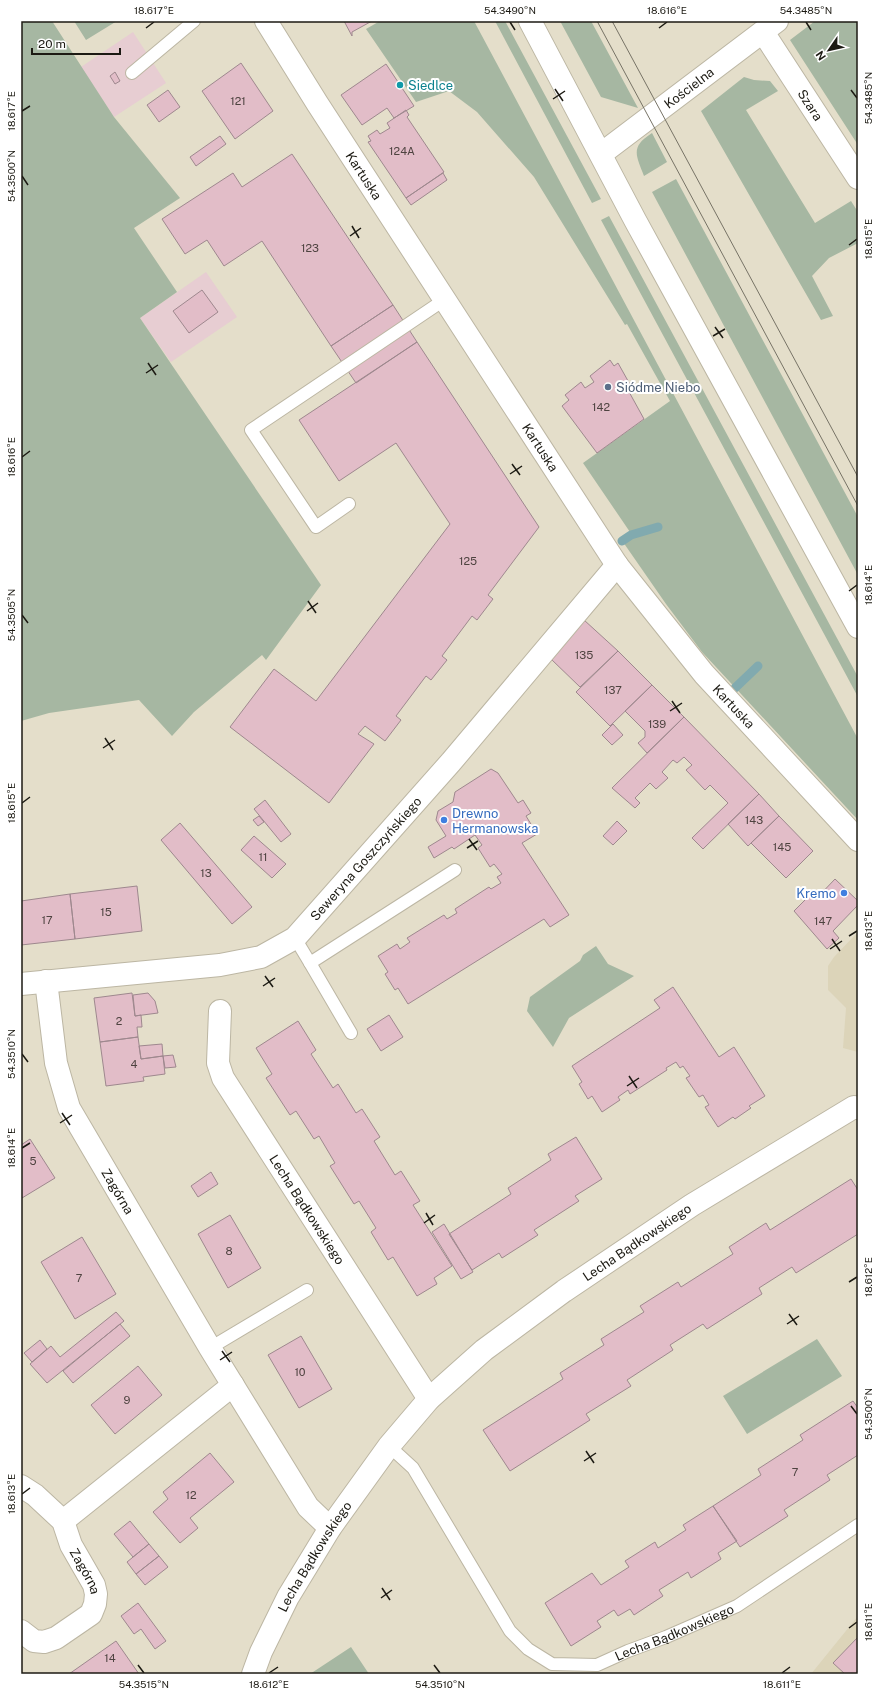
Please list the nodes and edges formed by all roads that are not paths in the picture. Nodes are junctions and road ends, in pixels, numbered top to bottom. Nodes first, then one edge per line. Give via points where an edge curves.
1 (194, 21) edge
2 (530, 21) edge
3 (272, 23) edge
4 (770, 26) edge
5 (132, 73) dead end
6 (601, 154) junction
7 (858, 178) edge
8 (444, 300) junction
9 (349, 504) dead end
10 (617, 565) junction
11 (858, 627) edge
12 (858, 840) edge
13 (455, 870) dead end
14 (295, 938) junction
15 (310, 963) junction
16 (46, 981) junction
17 (21, 984) edge
18 (220, 1011) dead end
19 (351, 1033) dead end
20 (858, 1108) edge
21 (307, 1290) dead end
22 (210, 1348) junction
23 (233, 1385) junction
24 (429, 1398) junction
25 (389, 1446) junction
26 (21, 1486) edge
27 (63, 1521) junction
28 (858, 1525) edge
29 (330, 1528) junction
30 (21, 1631) edge
31 (253, 1674) edge

1 - 5 lane
2 - 6 street
3 - 8 street, Kartuska via 317,103
4 - 6 street, Kościelna
4 - 7 street, Szara
6 - 11 street
8 - 9 lane via 251,430 316,527
8 - 10 street, Kartuska
10 - 12 street, Kartuska via 704,674
10 - 14 street, Seweryna Goszczyńskiego via 451,762
13 - 15 lane
14 - 15 lane
14 - 16 street, Seweryna Goszczyńskiego via 261,957 220,965
15 - 19 lane
16 - 17 street, Seweryna Goszczyńskiego
16 - 22 street, Zagórna via 56,1063 69,1108
18 - 24 street, Lecha Bądkowskiego via 218,1063 223,1078
20 - 24 street, Lecha Bądkowskiego via 854,1107 692,1205 564,1291 484,1350
21 - 22 lane
22 - 23 street, Zagórna
23 - 27 street
23 - 29 street, Zagórna via 308,1507
24 - 25 street, Lecha Bądkowskiego
25 - 28 lane, Lecha Bądkowskiego via 413,1468 510,1631 528,1649 552,1664 597,1665 737,1606
25 - 29 street, Lecha Bądkowskiego
26 - 27 street
27 - 30 street, Zagórna via 71,1546 94,1585 95,1604 91,1614 56,1638 44,1642 34,1641
29 - 31 street, Lecha Bądkowskiego via 288,1597

